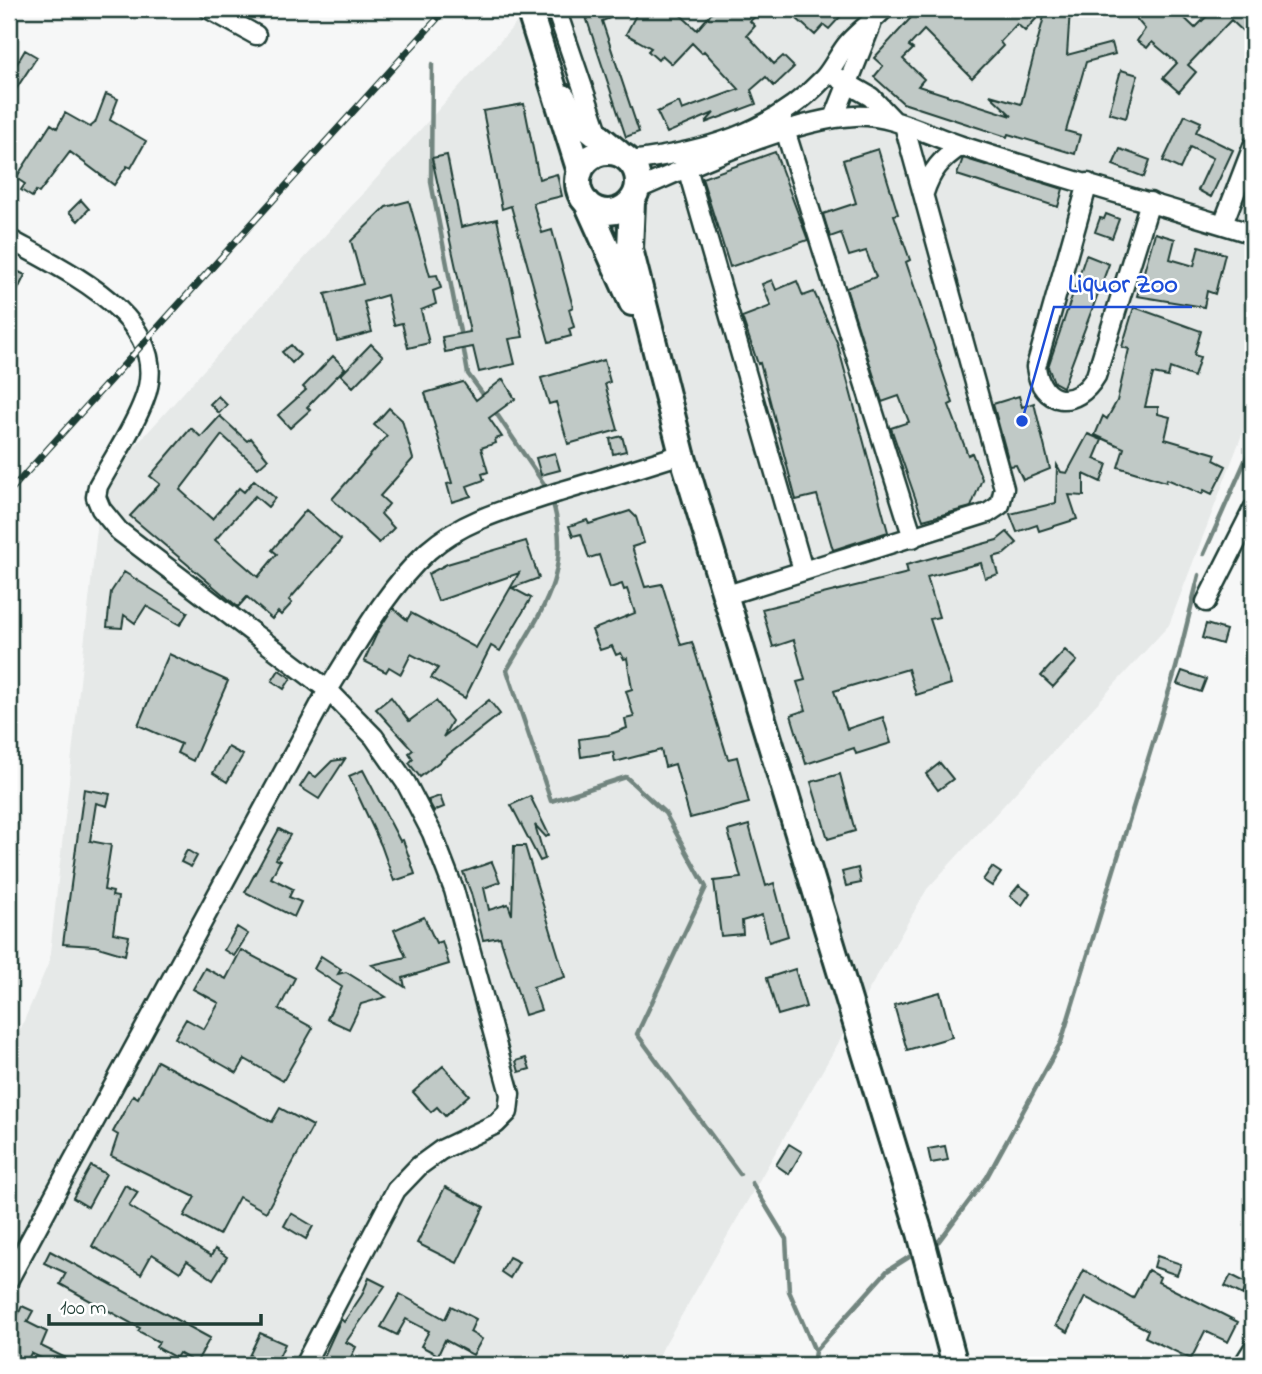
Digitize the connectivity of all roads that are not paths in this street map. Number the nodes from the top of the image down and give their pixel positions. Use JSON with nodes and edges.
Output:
{"nodes":[{"id":1,"x":209,"y":9,"type":"edge"},
{"id":2,"x":529,"y":9,"type":"edge"},
{"id":3,"x":556,"y":9,"type":"edge"},
{"id":4,"x":878,"y":15,"type":"edge"},
{"id":5,"x":256,"y":35,"type":"dead end"},
{"id":6,"x":858,"y":57,"type":"junction"},
{"id":7,"x":547,"y":66,"type":"junction"},
{"id":8,"x":824,"y":77,"type":"junction"},
{"id":9,"x":849,"y":82,"type":"junction"},
{"id":10,"x":864,"y":92,"type":"junction"},
{"id":11,"x":780,"y":114,"type":"junction"},
{"id":12,"x":834,"y":118,"type":"junction"},
{"id":13,"x":899,"y":123,"type":"junction"},
{"id":14,"x":787,"y":132,"type":"junction"},
{"id":15,"x":961,"y":146,"type":"junction"},
{"id":16,"x":1253,"y":146,"type":"edge"},
{"id":17,"x":616,"y":151,"type":"junction"},
{"id":18,"x":685,"y":161,"type":"junction"},
{"id":19,"x":580,"y":172,"type":"junction"},
{"id":20,"x":1088,"y":183,"type":"junction"},
{"id":21,"x":924,"y":193,"type":"junction"},
{"id":22,"x":635,"y":195,"type":"junction"},
{"id":23,"x":1150,"y":202,"type":"junction"},
{"id":24,"x":587,"y":203,"type":"junction"},
{"id":25,"x":1223,"y":224,"type":"junction"},
{"id":26,"x":1253,"y":234,"type":"edge"},
{"id":27,"x":9,"y":239,"type":"edge"},
{"id":28,"x":654,"y":352,"type":"junction"},
{"id":29,"x":682,"y":454,"type":"junction"},
{"id":30,"x":1253,"y":509,"type":"edge"},
{"id":31,"x":913,"y":538,"type":"junction"},
{"id":32,"x":803,"y":570,"type":"junction"},
{"id":33,"x":727,"y":595,"type":"junction"},
{"id":34,"x":1206,"y":602,"type":"dead end"},
{"id":35,"x":328,"y":690,"type":"junction"},
{"id":36,"x":9,"y":1279,"type":"edge"},
{"id":37,"x":1253,"y":1349,"type":"edge"},
{"id":38,"x":304,"y":1365,"type":"edge"},
{"id":39,"x":955,"y":1365,"type":"edge"},
{"id":40,"x":1243,"y":1365,"type":"edge"}],
"edges":[{"from":1,"to":5,"type":"street"},
{"from":2,"to":7,"type":"highway"},
{"from":3,"to":17,"type":"street"},
{"from":4,"to":6,"type":"street"},
{"from":4,"to":8,"type":"street"},
{"from":6,"to":9,"type":"street"},
{"from":6,"to":10,"type":"street"},
{"from":7,"to":17,"type":"highway"},
{"from":7,"to":19,"type":"highway"},
{"from":8,"to":9,"type":"street"},
{"from":8,"to":11,"type":"street"},
{"from":9,"to":10,"type":"street"},
{"from":9,"to":12,"type":"street"},
{"from":10,"to":13,"type":"street"},
{"from":11,"to":14,"type":"street"},
{"from":11,"to":18,"type":"street"},
{"from":12,"to":13,"type":"street"},
{"from":12,"to":14,"type":"street"},
{"from":13,"to":15,"type":"street"},
{"from":13,"to":21,"type":"street"},
{"from":14,"to":18,"type":"street"},
{"from":14,"to":31,"type":"street"},
{"from":15,"to":20,"type":"street"},
{"from":15,"to":21,"type":"street"},
{"from":16,"to":25,"type":"street"},
{"from":17,"to":18,"type":"street"},
{"from":17,"to":19,"type":"highway"},
{"from":17,"to":22,"type":"highway"},
{"from":18,"to":22,"type":"street"},
{"from":18,"to":32,"type":"street"},
{"from":19,"to":24,"type":"highway"},
{"from":20,"to":23,"type":"street"},
{"from":20,"to":23,"type":"street"},
{"from":21,"to":31,"type":"street"},
{"from":22,"to":24,"type":"highway"},
{"from":22,"to":28,"type":"highway"},
{"from":23,"to":25,"type":"street"},
{"from":24,"to":28,"type":"highway"},
{"from":25,"to":26,"type":"street"},
{"from":27,"to":35,"type":"street"},
{"from":28,"to":29,"type":"highway"},
{"from":29,"to":33,"type":"highway"},
{"from":29,"to":35,"type":"street"},
{"from":30,"to":34,"type":"street"},
{"from":31,"to":32,"type":"street"},
{"from":32,"to":33,"type":"street"},
{"from":33,"to":39,"type":"highway"},
{"from":35,"to":36,"type":"street"},
{"from":35,"to":38,"type":"street"},
{"from":37,"to":40,"type":"street"}]}
